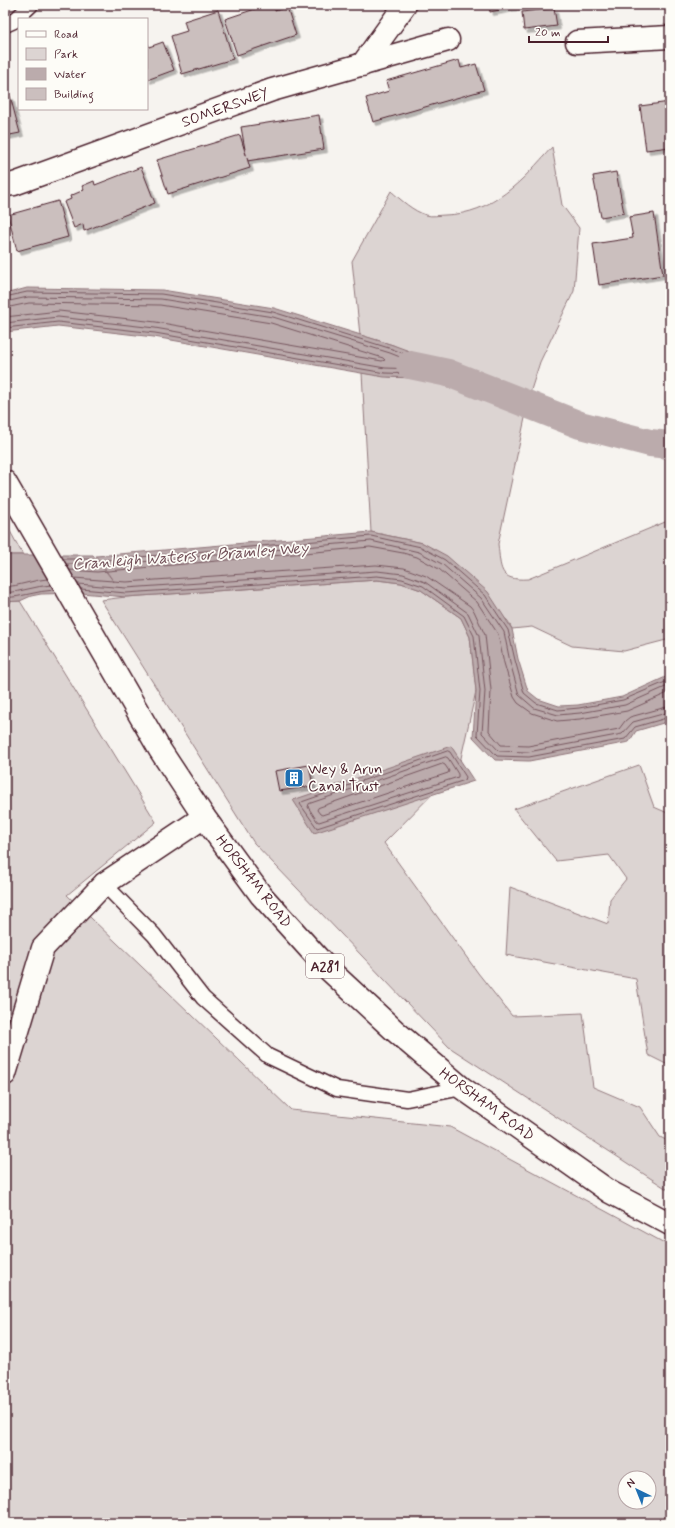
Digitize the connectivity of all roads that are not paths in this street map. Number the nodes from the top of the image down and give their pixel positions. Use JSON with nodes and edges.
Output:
{"nodes":[{"id":1,"x":31,"y":5,"type":"edge"},
{"id":2,"x":405,"y":5,"type":"edge"},
{"id":3,"x":5,"y":25,"type":"edge"},
{"id":4,"x":670,"y":37,"type":"edge"},
{"id":5,"x":448,"y":40,"type":"dead end"},
{"id":6,"x":577,"y":42,"type":"dead end"},
{"id":7,"x":362,"y":64,"type":"junction"},
{"id":8,"x":5,"y":185,"type":"edge"},
{"id":9,"x":5,"y":482,"type":"edge"},
{"id":10,"x":204,"y":816,"type":"junction"},
{"id":11,"x":104,"y":884,"type":"junction"},
{"id":12,"x":5,"y":1074,"type":"edge"},
{"id":13,"x":462,"y":1088,"type":"junction"},
{"id":14,"x":670,"y":1224,"type":"edge"}],
"edges":[{"from":1,"to":3,"type":"lane"},
{"from":2,"to":7,"type":"main road"},
{"from":4,"to":6,"type":"main road"},
{"from":5,"to":7,"type":"main road","name":"SOMERSWEY"},
{"from":7,"to":8,"type":"main road","name":"SOMERSWEY"},
{"from":9,"to":10,"type":"main road","name":"HORSHAM ROAD","number":"A281"},
{"from":10,"to":11,"type":"main road"},
{"from":10,"to":13,"type":"main road","name":"HORSHAM ROAD","number":"A281"},
{"from":11,"to":12,"type":"main road"},
{"from":11,"to":13,"type":"lane"},
{"from":13,"to":14,"type":"main road","name":"HORSHAM ROAD","number":"A281"}]}
